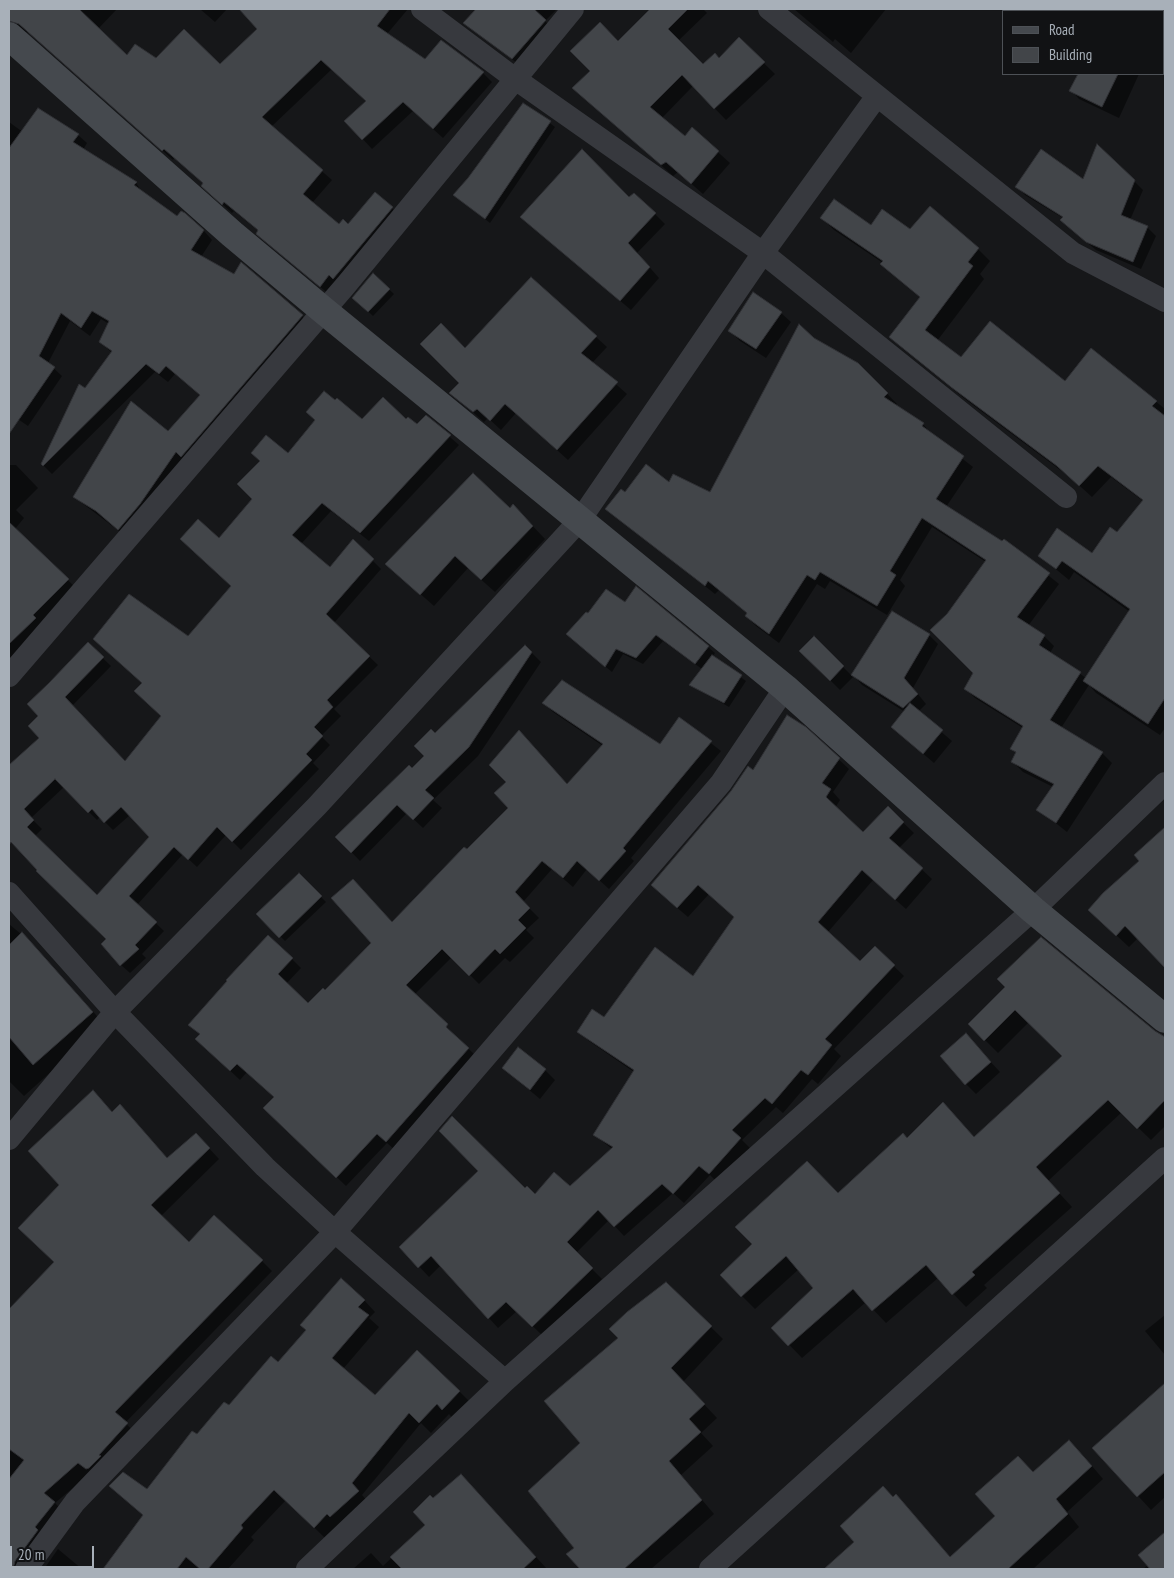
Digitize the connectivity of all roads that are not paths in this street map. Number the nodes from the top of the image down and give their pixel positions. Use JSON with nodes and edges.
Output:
{"nodes":[{"id":1,"x":422,"y":9,"type":"edge"},
{"id":2,"x":573,"y":9,"type":"edge"},
{"id":3,"x":769,"y":9,"type":"edge"},
{"id":4,"x":9,"y":36,"type":"edge"},
{"id":5,"x":514,"y":78,"type":"junction"},
{"id":6,"x":877,"y":96,"type":"junction"},
{"id":7,"x":763,"y":253,"type":"junction"},
{"id":8,"x":1165,"y":302,"type":"edge"},
{"id":9,"x":322,"y":310,"type":"junction"},
{"id":10,"x":1066,"y":497,"type":"dead end"},
{"id":11,"x":580,"y":520,"type":"junction"},
{"id":12,"x":9,"y":676,"type":"edge"},
{"id":13,"x":785,"y":688,"type":"junction"},
{"id":14,"x":1165,"y":783,"type":"edge"},
{"id":15,"x":9,"y":893,"type":"edge"},
{"id":16,"x":1033,"y":910,"type":"junction"},
{"id":17,"x":115,"y":1012,"type":"junction"},
{"id":18,"x":1165,"y":1019,"type":"edge"},
{"id":19,"x":9,"y":1138,"type":"edge"},
{"id":20,"x":1165,"y":1158,"type":"edge"},
{"id":21,"x":335,"y":1232,"type":"junction"},
{"id":22,"x":505,"y":1381,"type":"junction"},
{"id":23,"x":26,"y":1569,"type":"edge"},
{"id":24,"x":307,"y":1569,"type":"edge"},
{"id":25,"x":710,"y":1569,"type":"edge"}],
"edges":[{"from":1,"to":5,"type":"street"},
{"from":2,"to":5,"type":"street"},
{"from":3,"to":6,"type":"street"},
{"from":4,"to":9,"type":"street"},
{"from":5,"to":7,"type":"street"},
{"from":5,"to":9,"type":"street"},
{"from":6,"to":7,"type":"street"},
{"from":6,"to":8,"type":"street"},
{"from":7,"to":10,"type":"street"},
{"from":7,"to":11,"type":"street"},
{"from":9,"to":11,"type":"street"},
{"from":9,"to":12,"type":"street"},
{"from":11,"to":13,"type":"street"},
{"from":11,"to":17,"type":"street"},
{"from":13,"to":16,"type":"street"},
{"from":13,"to":21,"type":"street"},
{"from":14,"to":16,"type":"street"},
{"from":15,"to":17,"type":"street"},
{"from":16,"to":18,"type":"street"},
{"from":16,"to":22,"type":"street"},
{"from":17,"to":19,"type":"street"},
{"from":17,"to":21,"type":"street"},
{"from":20,"to":25,"type":"street"},
{"from":21,"to":22,"type":"street"},
{"from":21,"to":23,"type":"street"},
{"from":22,"to":24,"type":"street"}]}
